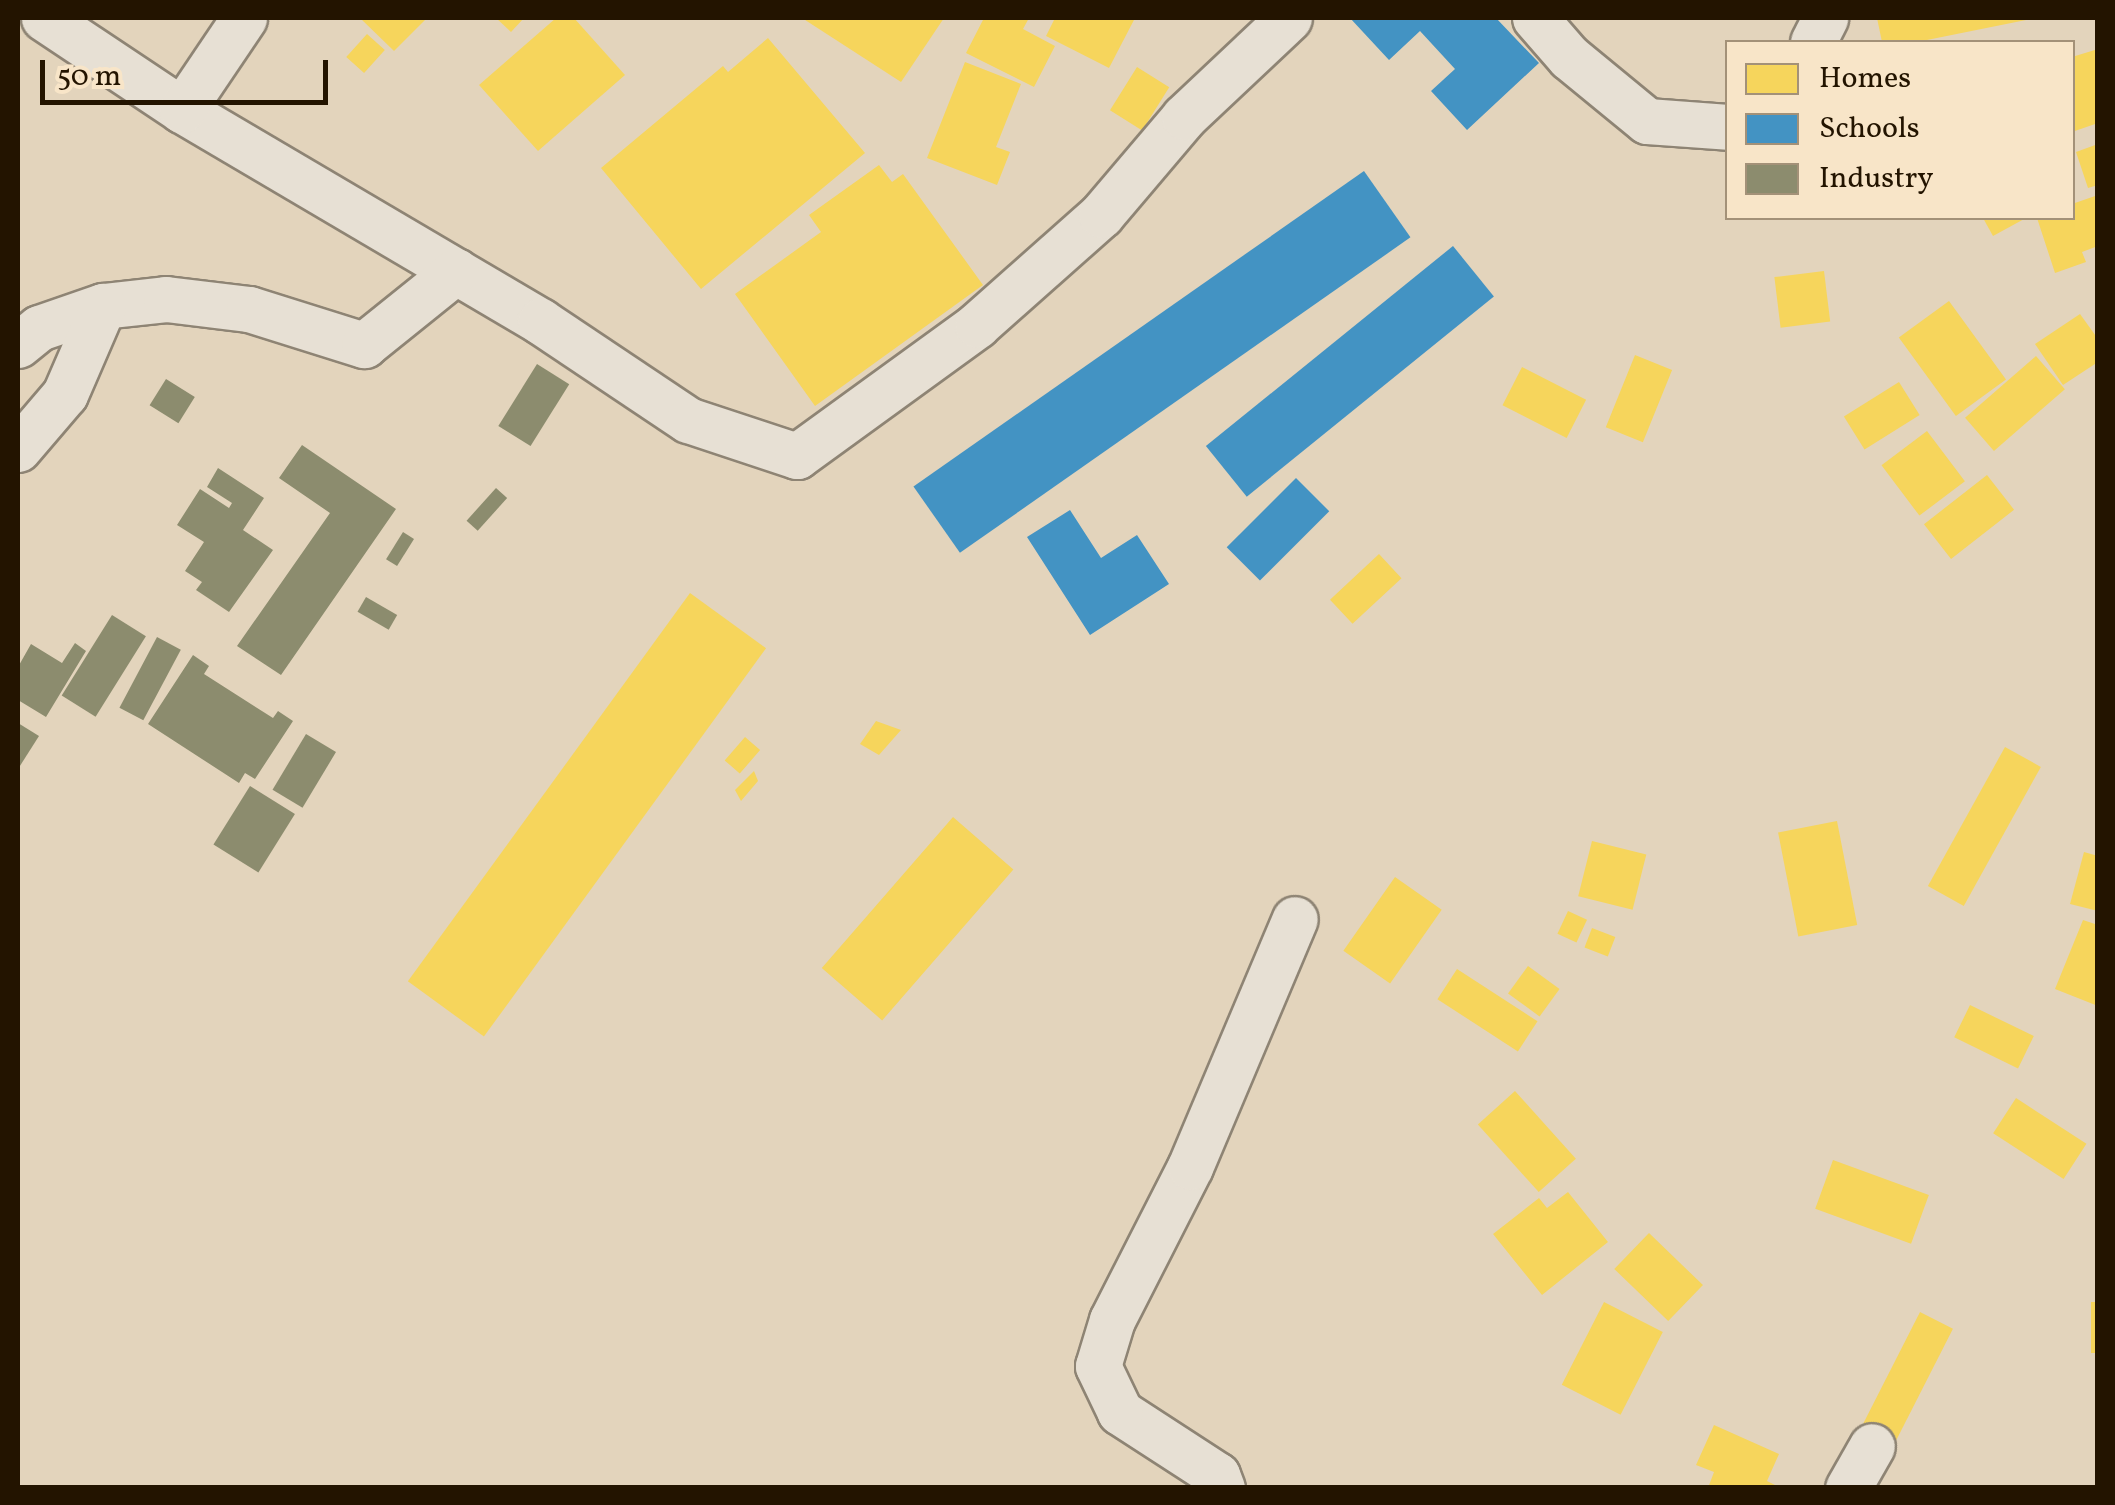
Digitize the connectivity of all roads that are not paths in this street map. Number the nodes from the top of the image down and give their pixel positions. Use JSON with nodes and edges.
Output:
{"nodes":[{"id":1,"x":44,"y":18,"type":"edge"},
{"id":2,"x":244,"y":18,"type":"edge"},
{"id":3,"x":1289,"y":18,"type":"edge"},
{"id":4,"x":1535,"y":18,"type":"edge"},
{"id":5,"x":1825,"y":18,"type":"edge"},
{"id":6,"x":1813,"y":40,"type":"edge"},
{"id":7,"x":182,"y":110,"type":"junction"},
{"id":8,"x":1725,"y":127,"type":"edge"},
{"id":9,"x":456,"y":271,"type":"junction"},
{"id":10,"x":103,"y":306,"type":"junction"},
{"id":11,"x":18,"y":345,"type":"edge"},
{"id":12,"x":18,"y":449,"type":"edge"},
{"id":13,"x":1296,"y":919,"type":"dead end"},
{"id":14,"x":1872,"y":1446,"type":"dead end"},
{"id":15,"x":1222,"y":1488,"type":"edge"},
{"id":16,"x":1848,"y":1488,"type":"edge"}],
"edges":[{"from":1,"to":7,"type":"street"},
{"from":2,"to":7,"type":"street"},
{"from":3,"to":9,"type":"street"},
{"from":4,"to":8,"type":"street"},
{"from":5,"to":6,"type":"street"},
{"from":7,"to":9,"type":"street"},
{"from":9,"to":10,"type":"street"},
{"from":10,"to":11,"type":"street"},
{"from":10,"to":12,"type":"street"},
{"from":13,"to":15,"type":"street"},
{"from":14,"to":16,"type":"street"}]}
